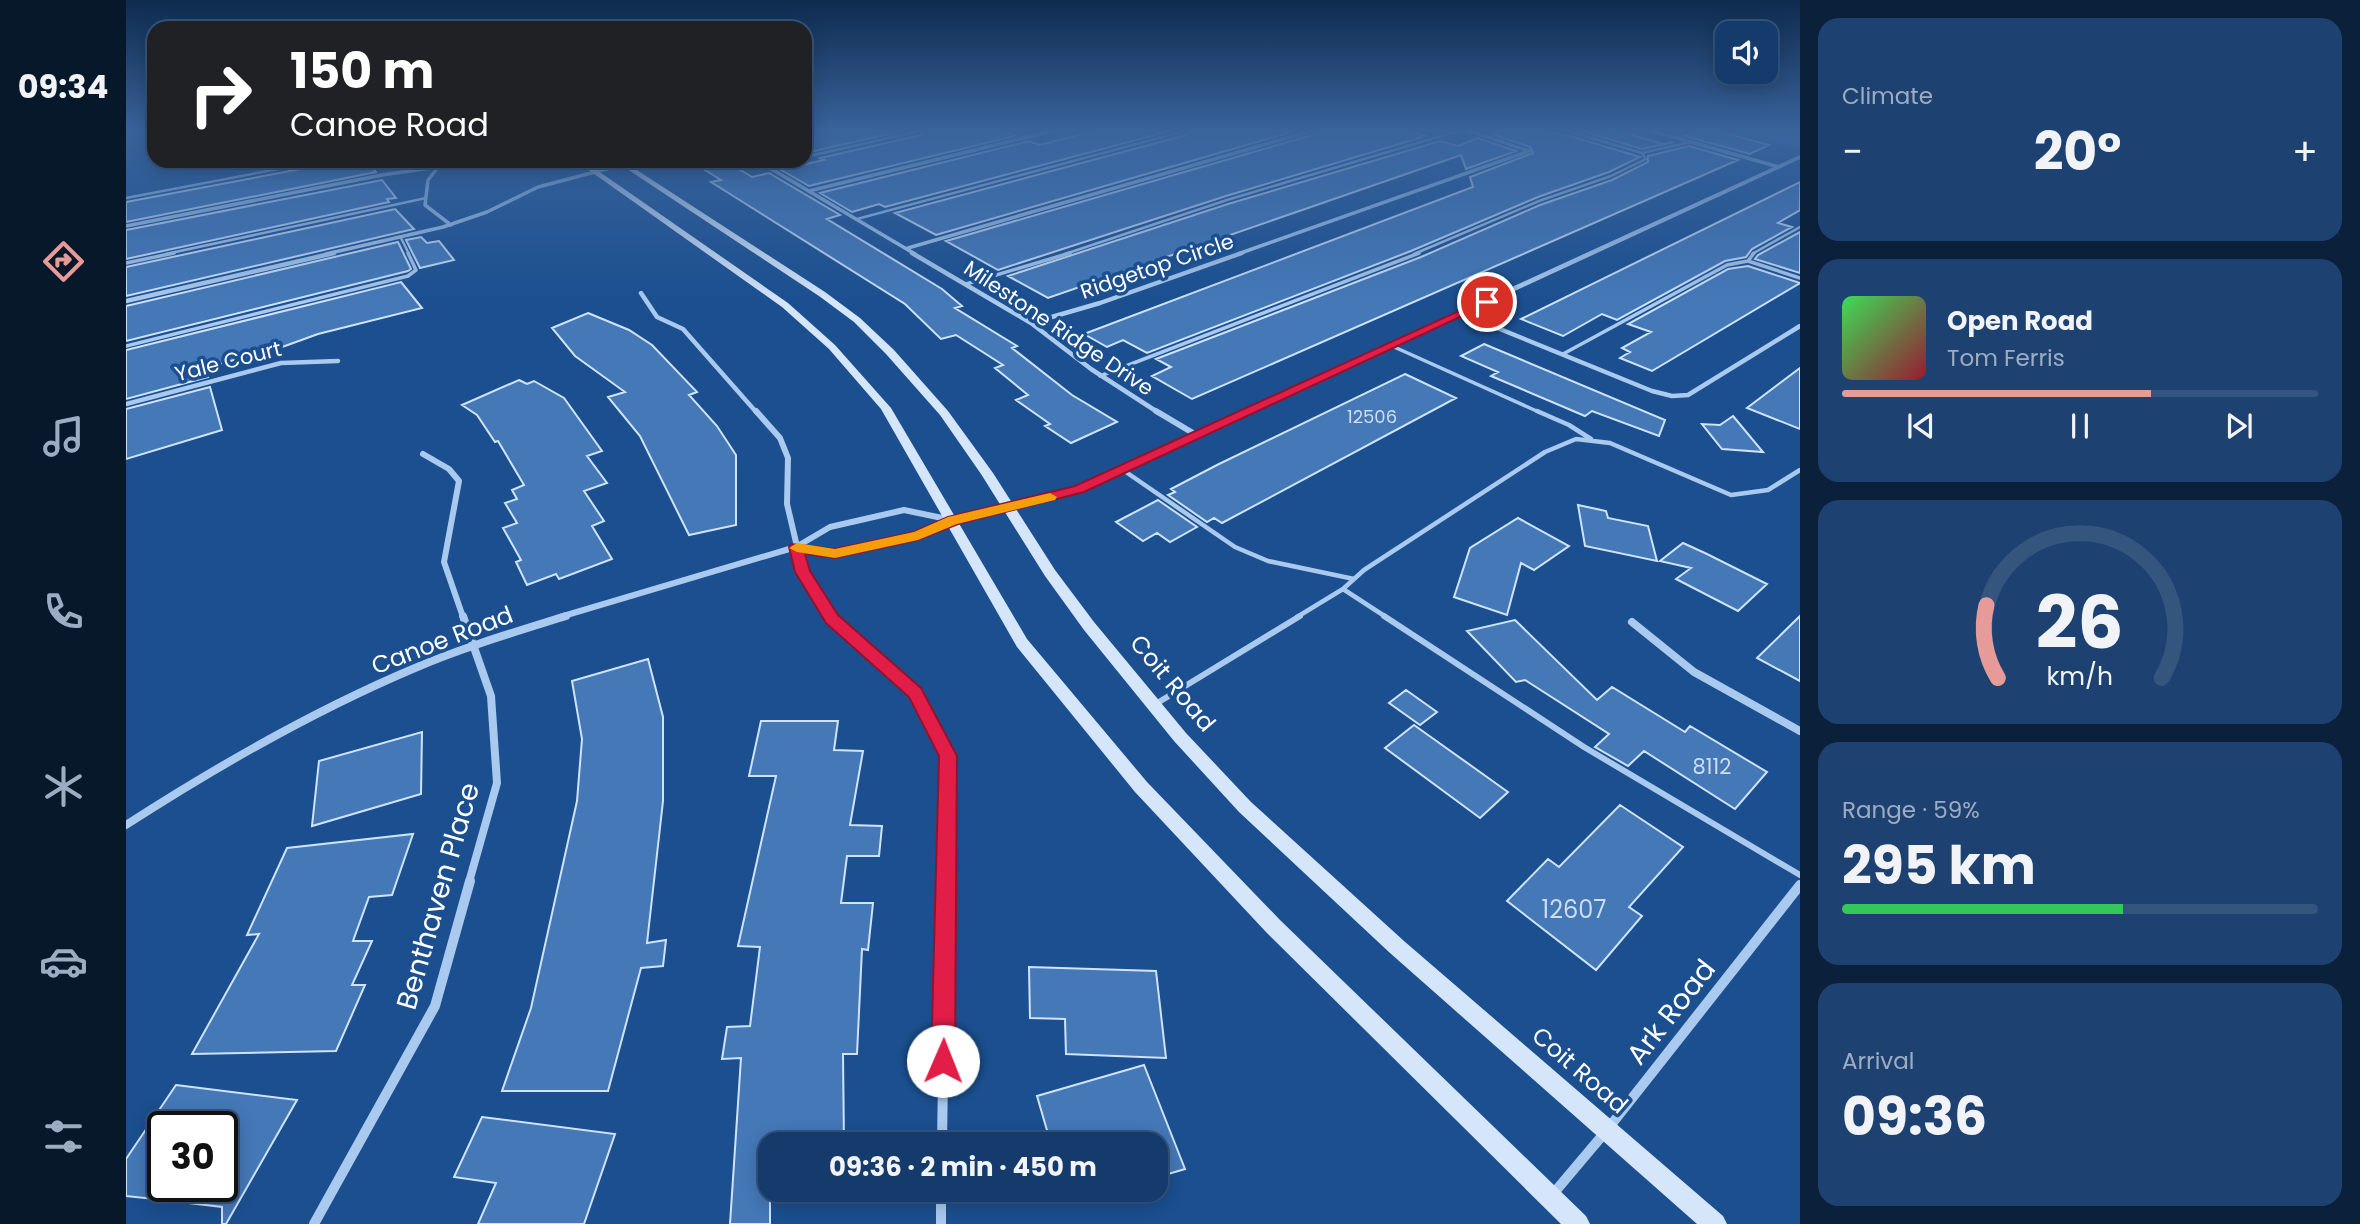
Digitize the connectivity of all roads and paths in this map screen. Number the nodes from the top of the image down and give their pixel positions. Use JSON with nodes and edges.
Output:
{"nodes":[{"id":1,"x":178,"y":188,"type":"edge"},
{"id":2,"x":316,"y":188,"type":"edge"},
{"id":3,"x":427,"y":188,"type":"edge"},
{"id":4,"x":541,"y":188,"type":"edge"},
{"id":5,"x":619,"y":188,"type":"edge"},
{"id":6,"x":660,"y":188,"type":"edge"},
{"id":7,"x":804,"y":188,"type":"edge"},
{"id":8,"x":821,"y":188,"type":"edge"},
{"id":9,"x":972,"y":188,"type":"edge"},
{"id":10,"x":1114,"y":188,"type":"edge"},
{"id":11,"x":1267,"y":188,"type":"edge"},
{"id":12,"x":1424,"y":188,"type":"edge"},
{"id":13,"x":1576,"y":188,"type":"edge"},
{"id":14,"x":1734,"y":188,"type":"edge"},
{"id":15,"x":809,"y":191,"type":"junction"},
{"id":16,"x":126,"y":198,"type":"edge"},
{"id":17,"x":426,"y":198,"type":"junction"},
{"id":18,"x":857,"y":219,"type":"junction"},
{"id":19,"x":451,"y":225,"type":"junction"},
{"id":20,"x":126,"y":226,"type":"edge"},
{"id":21,"x":1800,"y":227,"type":"edge"},
{"id":22,"x":401,"y":238,"type":"junction"},
{"id":23,"x":908,"y":248,"type":"junction"},
{"id":24,"x":1748,"y":261,"type":"junction"},
{"id":25,"x":126,"y":263,"type":"edge"},
{"id":26,"x":1800,"y":278,"type":"edge"},
{"id":27,"x":966,"y":284,"type":"junction"},
{"id":28,"x":641,"y":293,"type":"dead end"},
{"id":29,"x":126,"y":301,"type":"edge"},
{"id":30,"x":1463,"y":314,"type":"junction"},
{"id":31,"x":1031,"y":323,"type":"junction"},
{"id":32,"x":1800,"y":326,"type":"edge"},
{"id":33,"x":126,"y":346,"type":"edge"},
{"id":34,"x":1392,"y":346,"type":"junction"},
{"id":35,"x":1563,"y":355,"type":"junction"},
{"id":36,"x":338,"y":361,"type":"dead end"},
{"id":37,"x":1100,"y":376,"type":"junction"},
{"id":38,"x":126,"y":404,"type":"edge"},
{"id":39,"x":1198,"y":436,"type":"junction"},
{"id":40,"x":1591,"y":439,"type":"junction"},
{"id":41,"x":423,"y":454,"type":"dead end"},
{"id":42,"x":1123,"y":470,"type":"junction"},
{"id":43,"x":1800,"y":470,"type":"edge"},
{"id":44,"x":1009,"y":509,"type":"junction"},
{"id":45,"x":953,"y":520,"type":"junction"},
{"id":46,"x":796,"y":547,"type":"junction"},
{"id":47,"x":1354,"y":579,"type":"junction"},
{"id":48,"x":1343,"y":589,"type":"junction"},
{"id":49,"x":1632,"y":622,"type":"dead end"},
{"id":50,"x":472,"y":646,"type":"junction"},
{"id":51,"x":1154,"y":705,"type":"junction"},
{"id":52,"x":1800,"y":731,"type":"edge"},
{"id":53,"x":126,"y":825,"type":"edge"},
{"id":54,"x":1800,"y":875,"type":"edge"},
{"id":55,"x":1800,"y":885,"type":"edge"},
{"id":56,"x":1606,"y":1130,"type":"junction"},
{"id":57,"x":942,"y":1132,"type":"edge"},
{"id":58,"x":1550,"y":1197,"type":"junction"},
{"id":59,"x":941,"y":1202,"type":"edge"},
{"id":60,"x":314,"y":1224,"type":"edge"},
{"id":61,"x":941,"y":1224,"type":"edge"},
{"id":62,"x":1578,"y":1224,"type":"edge"},
{"id":63,"x":1715,"y":1224,"type":"edge"}],
"edges":[{"from":1,"to":16,"type":"lane"},
{"from":2,"to":20,"type":"street"},
{"from":3,"to":17,"type":"street"},
{"from":4,"to":19,"type":"street"},
{"from":5,"to":45,"type":"main road"},
{"from":6,"to":44,"type":"main road","name":"Coit Road"},
{"from":7,"to":15,"type":"street","name":"Milestone Ridge Drive"},
{"from":8,"to":15,"type":"street"},
{"from":9,"to":18,"type":"lane"},
{"from":10,"to":23,"type":"street"},
{"from":11,"to":27,"type":"lane"},
{"from":12,"to":31,"type":"street","name":"Ridgetop Circle"},
{"from":13,"to":37,"type":"lane"},
{"from":14,"to":30,"type":"street","name":"Canoe Road"},
{"from":15,"to":18,"type":"street","name":"Milestone Ridge Drive"},
{"from":17,"to":19,"type":"street"},
{"from":17,"to":25,"type":"lane"},
{"from":18,"to":23,"type":"street","name":"Milestone Ridge Drive"},
{"from":19,"to":22,"type":"street"},
{"from":21,"to":24,"type":"lane"},
{"from":22,"to":29,"type":"street"},
{"from":22,"to":33,"type":"lane"},
{"from":23,"to":27,"type":"street","name":"Milestone Ridge Drive"},
{"from":24,"to":26,"type":"lane"},
{"from":24,"to":35,"type":"lane"},
{"from":27,"to":31,"type":"street","name":"Milestone Ridge Drive"},
{"from":28,"to":46,"type":"street"},
{"from":30,"to":34,"type":"street","name":"Canoe Road"},
{"from":30,"to":35,"type":"street"},
{"from":31,"to":37,"type":"street","name":"Milestone Ridge Drive"},
{"from":32,"to":35,"type":"street"},
{"from":34,"to":39,"type":"street","name":"Canoe Road"},
{"from":34,"to":40,"type":"lane"},
{"from":36,"to":38,"type":"street","name":"Yale Court"},
{"from":37,"to":39,"type":"street","name":"Milestone Ridge Drive"},
{"from":39,"to":42,"type":"street","name":"Canoe Road"},
{"from":40,"to":43,"type":"lane"},
{"from":40,"to":47,"type":"lane"},
{"from":41,"to":50,"type":"street","name":"Benthaven Place"},
{"from":42,"to":44,"type":"street","name":"Canoe Road"},
{"from":42,"to":47,"type":"lane"},
{"from":44,"to":45,"type":"street","name":"Canoe Road"},
{"from":44,"to":51,"type":"main road","name":"Coit Road"},
{"from":45,"to":46,"type":"street","name":"Canoe Road"},
{"from":45,"to":46,"type":"street","name":"Canoe Road"},
{"from":45,"to":58,"type":"main road"},
{"from":46,"to":50,"type":"street","name":"Canoe Road"},
{"from":46,"to":57,"type":"street"},
{"from":47,"to":48,"type":"lane"},
{"from":48,"to":51,"type":"lane"},
{"from":48,"to":54,"type":"lane"},
{"from":49,"to":52,"type":"street"},
{"from":50,"to":53,"type":"street","name":"Canoe Road"},
{"from":50,"to":60,"type":"street","name":"Benthaven Place"},
{"from":51,"to":56,"type":"main road","name":"Coit Road"},
{"from":55,"to":56,"type":"street","name":"Ark Road"},
{"from":56,"to":58,"type":"street","name":"Ark Road"},
{"from":56,"to":63,"type":"main road","name":"Coit Road"},
{"from":58,"to":62,"type":"main road"},
{"from":59,"to":61,"type":"street"}]}
